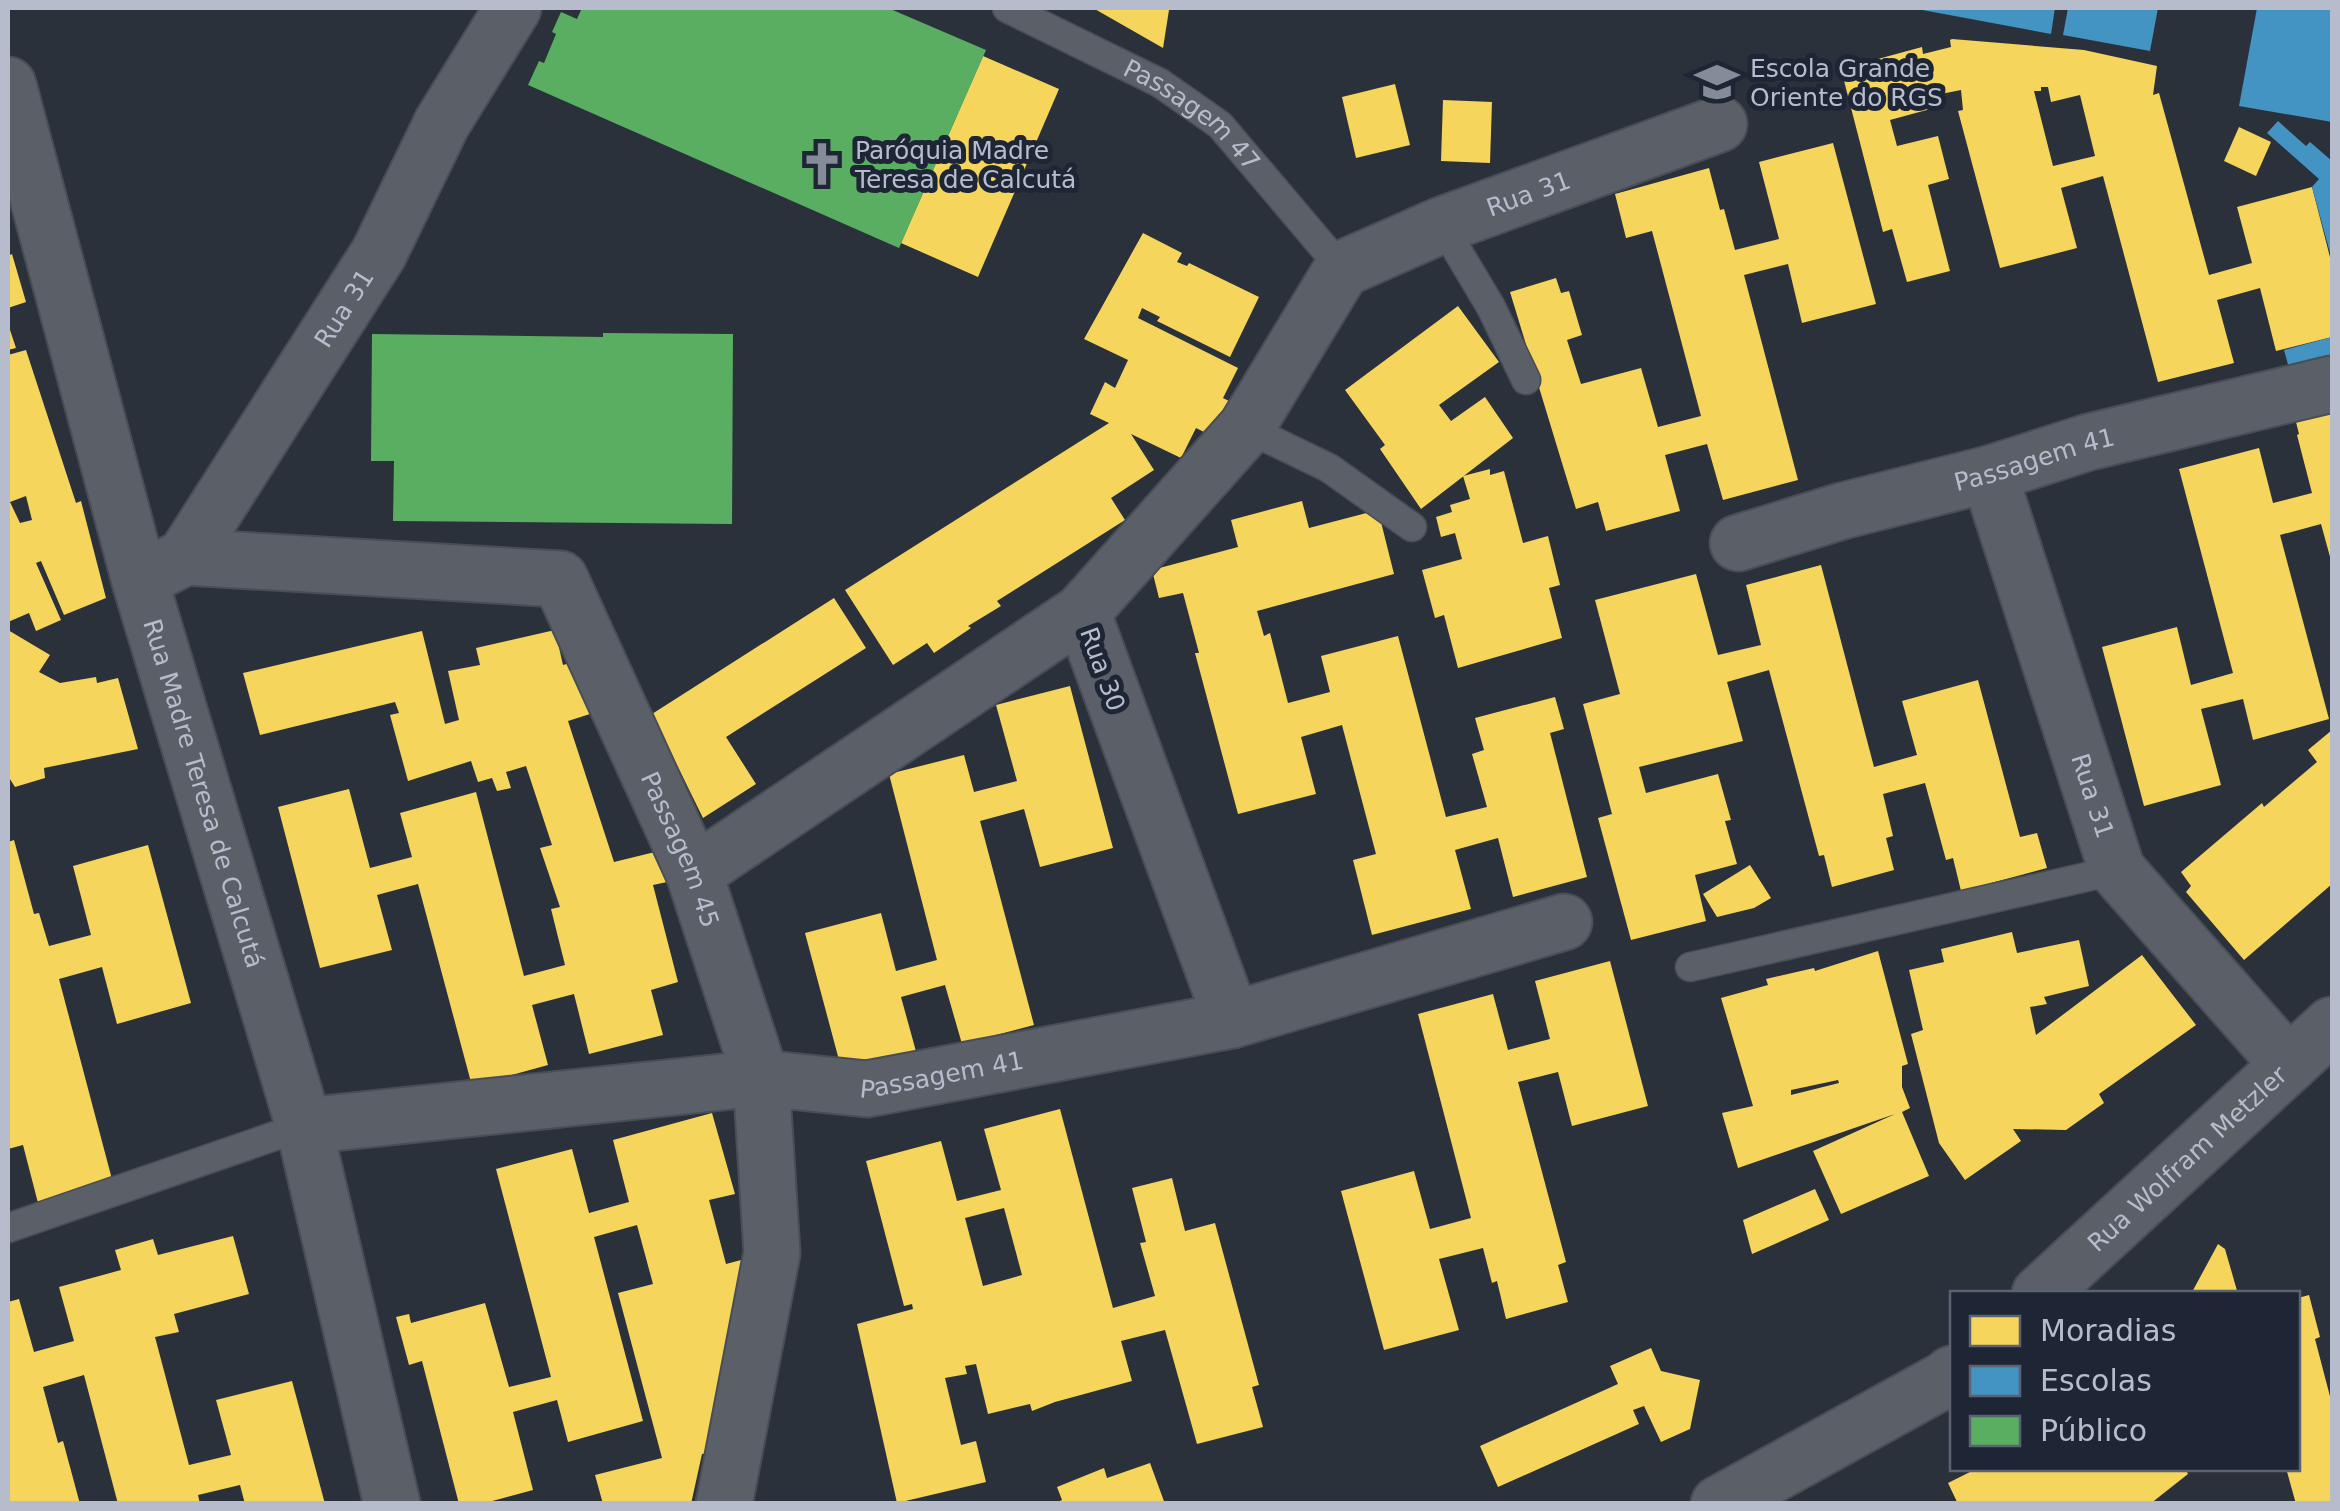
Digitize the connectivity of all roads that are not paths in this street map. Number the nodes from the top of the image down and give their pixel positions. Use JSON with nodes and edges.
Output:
{"nodes":[{"id":1,"x":512,"y":8,"type":"edge"},
{"id":2,"x":1006,"y":8,"type":"edge"},
{"id":3,"x":8,"y":85,"type":"edge"},
{"id":4,"x":1719,"y":124,"type":"dead end"},
{"id":5,"x":1442,"y":224,"type":"junction"},
{"id":6,"x":1342,"y":269,"type":"junction"},
{"id":7,"x":1526,"y":380,"type":"dead end"},
{"id":8,"x":2332,"y":384,"type":"edge"},
{"id":9,"x":1246,"y":428,"type":"junction"},
{"id":10,"x":1988,"y":474,"type":"junction"},
{"id":11,"x":1412,"y":526,"type":"dead end"},
{"id":12,"x":1738,"y":543,"type":"dead end"},
{"id":13,"x":163,"y":569,"type":"junction"},
{"id":14,"x":1082,"y":612,"type":"junction"},
{"id":15,"x":2117,"y":870,"type":"junction"},
{"id":16,"x":694,"y":873,"type":"junction"},
{"id":17,"x":1564,"y":922,"type":"dead end"},
{"id":18,"x":1690,"y":967,"type":"dead end"},
{"id":19,"x":1232,"y":1020,"type":"junction"},
{"id":20,"x":2332,"y":1025,"type":"edge"},
{"id":21,"x":2289,"y":1065,"type":"junction"},
{"id":22,"x":761,"y":1078,"type":"junction"},
{"id":23,"x":304,"y":1126,"type":"junction"},
{"id":24,"x":8,"y":1228,"type":"edge"},
{"id":25,"x":2043,"y":1291,"type":"edge"},
{"id":26,"x":1950,"y":1376,"type":"edge"},
{"id":27,"x":392,"y":1504,"type":"edge"},
{"id":28,"x":724,"y":1504,"type":"edge"},
{"id":29,"x":1719,"y":1504,"type":"edge"}],
"edges":[{"from":1,"to":13,"type":"street","name":"Rua 31"},
{"from":2,"to":6,"type":"lane","name":"Passagem 47"},
{"from":3,"to":13,"type":"street","name":"Rua Madre Teresa de Calcutá"},
{"from":4,"to":5,"type":"street","name":"Rua 31"},
{"from":5,"to":6,"type":"street","name":"Rua 31"},
{"from":5,"to":7,"type":"lane"},
{"from":6,"to":9,"type":"street","name":"Rua 30"},
{"from":8,"to":10,"type":"street","name":"Passagem 41"},
{"from":9,"to":11,"type":"lane"},
{"from":9,"to":14,"type":"street","name":"Rua 30"},
{"from":10,"to":12,"type":"street","name":"Passagem 41"},
{"from":10,"to":15,"type":"street","name":"Rua 31"},
{"from":13,"to":16,"type":"street","name":"Passagem 45"},
{"from":13,"to":23,"type":"street","name":"Rua Madre Teresa de Calcutá"},
{"from":14,"to":16,"type":"street"},
{"from":14,"to":19,"type":"street","name":"Rua 30"},
{"from":15,"to":18,"type":"lane"},
{"from":15,"to":21,"type":"street","name":"Rua 31"},
{"from":16,"to":22,"type":"street","name":"Passagem 45"},
{"from":17,"to":19,"type":"street","name":"Passagem 41"},
{"from":19,"to":22,"type":"street","name":"Passagem 41"},
{"from":20,"to":21,"type":"street","name":"Rua Wolfram Metzler"},
{"from":21,"to":25,"type":"street","name":"Rua Wolfram Metzler"},
{"from":22,"to":23,"type":"street","name":"Passagem 41"},
{"from":22,"to":28,"type":"street","name":"Passagem 45"},
{"from":23,"to":24,"type":"lane"},
{"from":23,"to":27,"type":"street","name":"Rua Madre Teresa de Calcutá"},
{"from":26,"to":29,"type":"street"}]}
